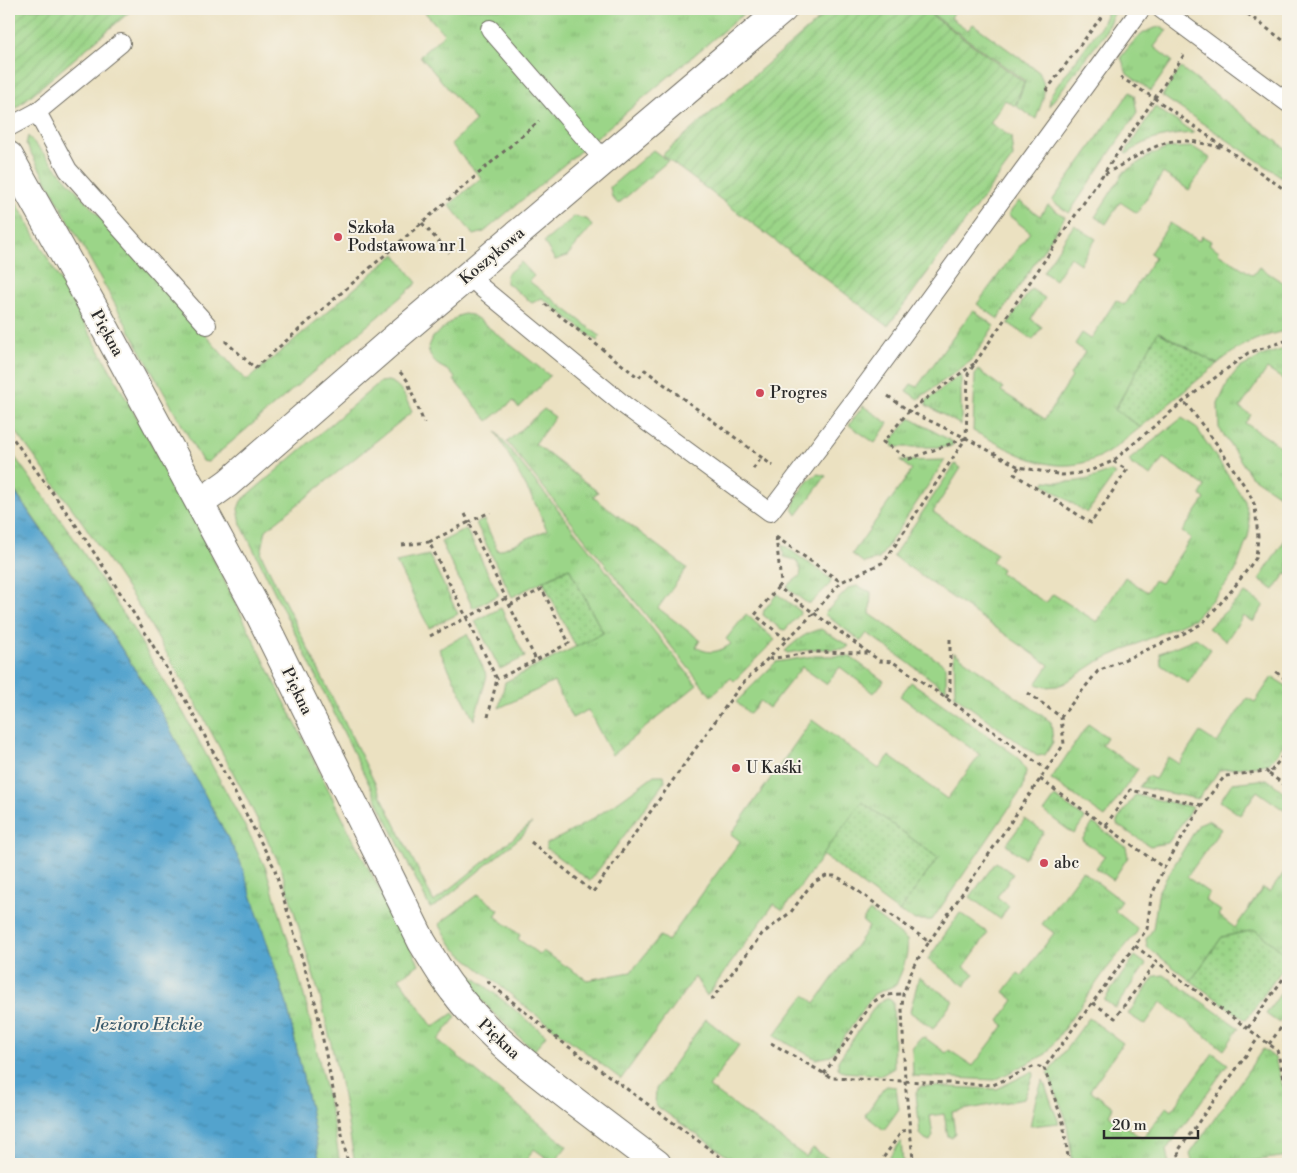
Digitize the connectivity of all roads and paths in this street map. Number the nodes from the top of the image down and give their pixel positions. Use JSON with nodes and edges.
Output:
{"nodes":[{"id":1,"x":782,"y":9,"type":"edge"},
{"id":2,"x":1102,"y":9,"type":"edge"},
{"id":3,"x":1141,"y":9,"type":"edge"},
{"id":4,"x":1161,"y":9,"type":"edge"},
{"id":5,"x":1241,"y":9,"type":"edge"},
{"id":6,"x":490,"y":29,"type":"dead end"},
{"id":7,"x":1198,"y":36,"type":"junction"},
{"id":8,"x":121,"y":43,"type":"dead end"},
{"id":9,"x":1288,"y":44,"type":"edge"},
{"id":10,"x":1100,"y":65,"type":"junction"},
{"id":11,"x":1046,"y":91,"type":"dead end"},
{"id":12,"x":1154,"y":98,"type":"junction"},
{"id":13,"x":1288,"y":103,"type":"edge"},
{"id":14,"x":556,"y":106,"type":"junction"},
{"id":15,"x":37,"y":112,"type":"junction"},
{"id":16,"x":9,"y":127,"type":"edge"},
{"id":17,"x":1225,"y":149,"type":"junction"},
{"id":18,"x":9,"y":156,"type":"edge"},
{"id":19,"x":604,"y":160,"type":"junction"},
{"id":20,"x":1104,"y":175,"type":"junction"},
{"id":21,"x":1288,"y":192,"type":"edge"},
{"id":22,"x":422,"y":223,"type":"junction"},
{"id":23,"x":450,"y":254,"type":"dead end"},
{"id":24,"x":469,"y":276,"type":"junction"},
{"id":25,"x":542,"y":302,"type":"dead end"},
{"id":26,"x":207,"y":325,"type":"joint"},
{"id":27,"x":1288,"y":340,"type":"edge"},
{"id":28,"x":975,"y":363,"type":"junction"},
{"id":29,"x":398,"y":370,"type":"dead end"},
{"id":30,"x":868,"y":381,"type":"junction"},
{"id":31,"x":1184,"y":401,"type":"junction"},
{"id":32,"x":908,"y":410,"type":"junction"},
{"id":33,"x":424,"y":423,"type":"dead end"},
{"id":34,"x":9,"y":433,"type":"edge"},
{"id":35,"x":966,"y":438,"type":"junction"},
{"id":36,"x":1113,"y":460,"type":"junction"},
{"id":37,"x":1019,"y":467,"type":"junction"},
{"id":38,"x":793,"y":481,"type":"junction"},
{"id":39,"x":200,"y":503,"type":"junction"},
{"id":40,"x":490,"y":512,"type":"dead end"},
{"id":41,"x":465,"y":514,"type":"dead end"},
{"id":42,"x":469,"y":522,"type":"junction"},
{"id":43,"x":776,"y":536,"type":"dead end"},
{"id":44,"x":429,"y":542,"type":"junction"},
{"id":45,"x":402,"y":545,"type":"dead end"},
{"id":46,"x":778,"y":587,"type":"junction"},
{"id":47,"x":506,"y":598,"type":"junction"},
{"id":48,"x":510,"y":605,"type":"junction"},
{"id":49,"x":813,"y":614,"type":"junction"},
{"id":50,"x":467,"y":617,"type":"junction"},
{"id":51,"x":430,"y":636,"type":"dead end"},
{"id":52,"x":950,"y":638,"type":"dead end"},
{"id":53,"x":787,"y":640,"type":"junction"},
{"id":54,"x":868,"y":653,"type":"junction"},
{"id":55,"x":768,"y":659,"type":"junction"},
{"id":56,"x":536,"y":660,"type":"junction"},
{"id":57,"x":1276,"y":672,"type":"dead end"},
{"id":58,"x":497,"y":679,"type":"junction"},
{"id":59,"x":1288,"y":681,"type":"edge"},
{"id":60,"x":1028,"y":693,"type":"dead end"},
{"id":61,"x":946,"y":698,"type":"junction"},
{"id":62,"x":488,"y":717,"type":"dead end"},
{"id":63,"x":1061,"y":717,"type":"junction"},
{"id":64,"x":1288,"y":749,"type":"edge"},
{"id":65,"x":1046,"y":770,"type":"junction"},
{"id":66,"x":1269,"y":774,"type":"junction"},
{"id":67,"x":1040,"y":779,"type":"junction"},
{"id":68,"x":1288,"y":787,"type":"edge"},
{"id":69,"x":1202,"y":805,"type":"junction"},
{"id":70,"x":1106,"y":825,"type":"junction"},
{"id":71,"x":531,"y":842,"type":"dead end"},
{"id":72,"x":1164,"y":868,"type":"junction"},
{"id":73,"x":929,"y":942,"type":"junction"},
{"id":74,"x":1135,"y":946,"type":"junction"},
{"id":75,"x":1156,"y":961,"type":"junction"},
{"id":76,"x":1288,"y":972,"type":"edge"},
{"id":77,"x":481,"y":977,"type":"dead end"},
{"id":78,"x":903,"y":994,"type":"junction"},
{"id":79,"x":711,"y":1000,"type":"dead end"},
{"id":80,"x":1093,"y":1003,"type":"junction"},
{"id":81,"x":1288,"y":1018,"type":"edge"},
{"id":82,"x":1248,"y":1028,"type":"junction"},
{"id":83,"x":1259,"y":1037,"type":"junction"},
{"id":84,"x":771,"y":1043,"type":"dead end"},
{"id":85,"x":1270,"y":1044,"type":"junction"},
{"id":86,"x":1044,"y":1068,"type":"junction"},
{"id":87,"x":824,"y":1074,"type":"junction"},
{"id":88,"x":905,"y":1081,"type":"junction"},
{"id":89,"x":1288,"y":1085,"type":"edge"},
{"id":90,"x":910,"y":1130,"type":"junction"},
{"id":91,"x":913,"y":1159,"type":"dead end"},
{"id":92,"x":1288,"y":1162,"type":"edge"},
{"id":93,"x":348,"y":1164,"type":"edge"},
{"id":94,"x":658,"y":1164,"type":"edge"},
{"id":95,"x":730,"y":1164,"type":"edge"},
{"id":96,"x":879,"y":1164,"type":"edge"},
{"id":97,"x":1069,"y":1164,"type":"edge"},
{"id":98,"x":1181,"y":1164,"type":"edge"},
{"id":99,"x":1274,"y":1164,"type":"edge"}],
"edges":[{"from":1,"to":19,"type":"street","name":"Koszykowa"},
{"from":2,"to":11,"type":"path"},
{"from":3,"to":10,"type":"lane"},
{"from":4,"to":7,"type":"lane"},
{"from":5,"to":9,"type":"path"},
{"from":6,"to":14,"type":"lane"},
{"from":7,"to":12,"type":"path"},
{"from":7,"to":13,"type":"lane"},
{"from":8,"to":15,"type":"lane"},
{"from":10,"to":12,"type":"path"},
{"from":10,"to":30,"type":"lane"},
{"from":12,"to":17,"type":"path"},
{"from":12,"to":20,"type":"path"},
{"from":14,"to":19,"type":"lane"},
{"from":14,"to":22,"type":"path"},
{"from":15,"to":16,"type":"lane"},
{"from":15,"to":26,"type":"lane"},
{"from":17,"to":20,"type":"path"},
{"from":17,"to":21,"type":"path"},
{"from":18,"to":39,"type":"street","name":"Piękna"},
{"from":19,"to":24,"type":"street","name":"Koszykowa"},
{"from":20,"to":28,"type":"path"},
{"from":22,"to":23,"type":"path"},
{"from":22,"to":26,"type":"path"},
{"from":24,"to":38,"type":"lane"},
{"from":24,"to":39,"type":"street","name":"Koszykowa"},
{"from":25,"to":38,"type":"path"},
{"from":27,"to":31,"type":"path"},
{"from":28,"to":32,"type":"path"},
{"from":28,"to":35,"type":"path"},
{"from":29,"to":33,"type":"path"},
{"from":30,"to":32,"type":"path"},
{"from":30,"to":38,"type":"lane"},
{"from":31,"to":36,"type":"path"},
{"from":31,"to":63,"type":"path"},
{"from":32,"to":35,"type":"path"},
{"from":32,"to":35,"type":"path"},
{"from":34,"to":93,"type":"path"},
{"from":35,"to":37,"type":"path"},
{"from":35,"to":49,"type":"path"},
{"from":36,"to":37,"type":"path"},
{"from":36,"to":37,"type":"path"},
{"from":39,"to":94,"type":"street","name":"Piękna"},
{"from":40,"to":42,"type":"path"},
{"from":41,"to":42,"type":"path"},
{"from":42,"to":44,"type":"path"},
{"from":42,"to":47,"type":"path"},
{"from":43,"to":46,"type":"path"},
{"from":44,"to":45,"type":"path"},
{"from":44,"to":50,"type":"path"},
{"from":46,"to":49,"type":"path"},
{"from":46,"to":53,"type":"path"},
{"from":47,"to":48,"type":"path"},
{"from":47,"to":50,"type":"path"},
{"from":48,"to":56,"type":"path"},
{"from":48,"to":56,"type":"path"},
{"from":49,"to":53,"type":"path"},
{"from":49,"to":54,"type":"path"},
{"from":50,"to":51,"type":"path"},
{"from":50,"to":58,"type":"path"},
{"from":52,"to":61,"type":"path"},
{"from":53,"to":55,"type":"path"},
{"from":54,"to":55,"type":"path"},
{"from":54,"to":61,"type":"path"},
{"from":55,"to":71,"type":"path"},
{"from":56,"to":58,"type":"path"},
{"from":57,"to":59,"type":"path"},
{"from":58,"to":62,"type":"path"},
{"from":60,"to":63,"type":"path"},
{"from":61,"to":65,"type":"path"},
{"from":63,"to":65,"type":"path"},
{"from":64,"to":66,"type":"path"},
{"from":65,"to":67,"type":"path"},
{"from":66,"to":68,"type":"path"},
{"from":66,"to":69,"type":"path"},
{"from":67,"to":70,"type":"path"},
{"from":67,"to":73,"type":"path"},
{"from":69,"to":70,"type":"path"},
{"from":69,"to":72,"type":"path"},
{"from":70,"to":72,"type":"path"},
{"from":72,"to":74,"type":"path"},
{"from":73,"to":78,"type":"path"},
{"from":73,"to":79,"type":"path"},
{"from":74,"to":75,"type":"path"},
{"from":74,"to":80,"type":"path"},
{"from":75,"to":80,"type":"path"},
{"from":75,"to":82,"type":"path"},
{"from":76,"to":82,"type":"path"},
{"from":77,"to":95,"type":"path"},
{"from":78,"to":87,"type":"path"},
{"from":78,"to":88,"type":"path"},
{"from":80,"to":86,"type":"path"},
{"from":81,"to":85,"type":"path"},
{"from":82,"to":83,"type":"path"},
{"from":83,"to":85,"type":"path"},
{"from":83,"to":98,"type":"path"},
{"from":84,"to":87,"type":"path"},
{"from":85,"to":89,"type":"path"},
{"from":86,"to":88,"type":"path"},
{"from":86,"to":97,"type":"path"},
{"from":87,"to":88,"type":"path"},
{"from":88,"to":90,"type":"path"},
{"from":90,"to":91,"type":"path"},
{"from":90,"to":96,"type":"path"},
{"from":92,"to":99,"type":"path"}]}
